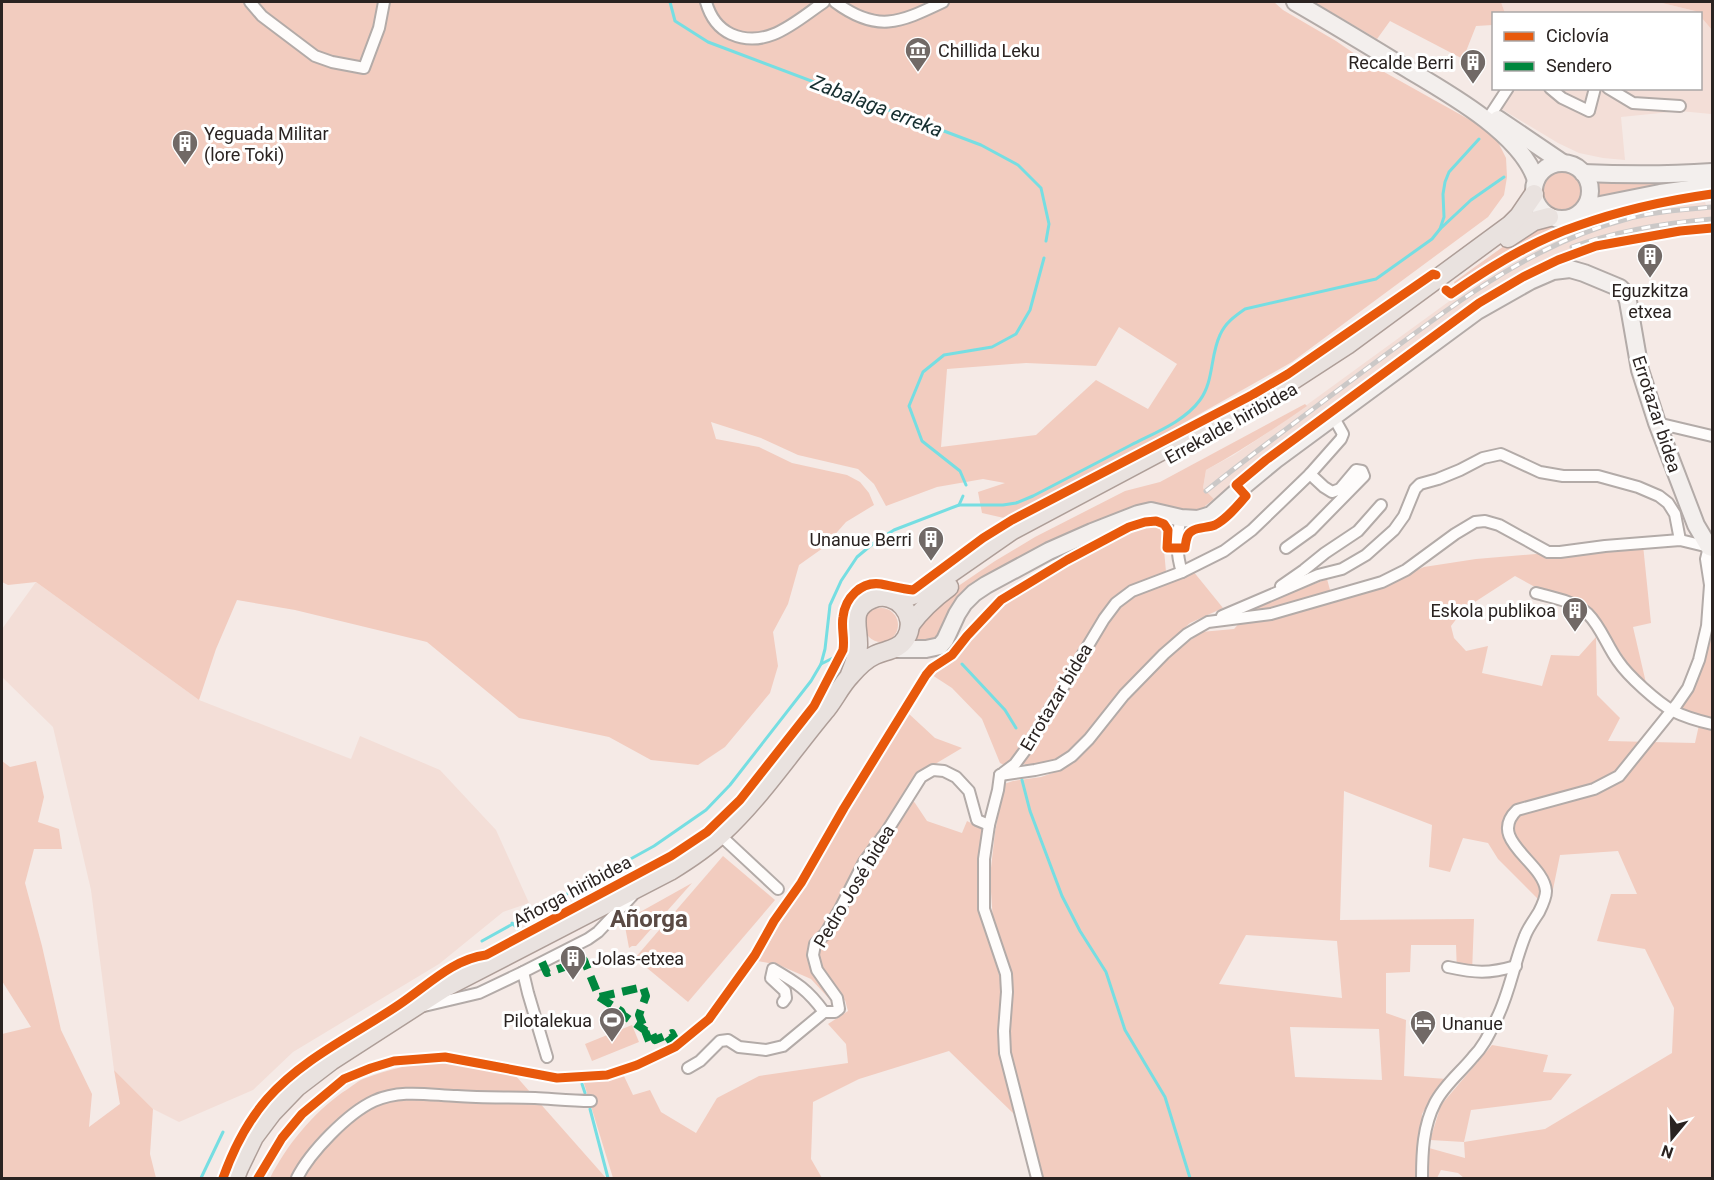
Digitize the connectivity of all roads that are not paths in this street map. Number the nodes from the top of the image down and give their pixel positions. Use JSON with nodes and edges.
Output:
{"nodes":[{"id":1,"x":250,"y":2,"type":"edge"},
{"id":2,"x":384,"y":2,"type":"edge"},
{"id":3,"x":706,"y":2,"type":"edge"},
{"id":4,"x":824,"y":2,"type":"edge"},
{"id":5,"x":835,"y":2,"type":"edge"},
{"id":6,"x":942,"y":2,"type":"edge"},
{"id":7,"x":1295,"y":2,"type":"edge"},
{"id":8,"x":1507,"y":90,"type":"edge"},
{"id":9,"x":1552,"y":90,"type":"edge"},
{"id":10,"x":1594,"y":90,"type":"edge"},
{"id":11,"x":1611,"y":90,"type":"edge"},
{"id":12,"x":1454,"y":97,"type":"junction"},
{"id":13,"x":1680,"y":106,"type":"dead end"},
{"id":14,"x":1491,"y":114,"type":"junction"},
{"id":15,"x":1563,"y":163,"type":"junction"},
{"id":16,"x":1713,"y":172,"type":"edge"},
{"id":17,"x":1583,"y":173,"type":"junction"},
{"id":18,"x":1535,"y":187,"type":"junction"},
{"id":19,"x":1713,"y":187,"type":"edge"},
{"id":20,"x":1585,"y":208,"type":"junction"},
{"id":21,"x":1550,"y":217,"type":"junction"},
{"id":22,"x":1335,"y":417,"type":"junction"},
{"id":23,"x":1657,"y":423,"type":"junction"},
{"id":24,"x":1713,"y":436,"type":"edge"},
{"id":25,"x":1310,"y":474,"type":"junction"},
{"id":26,"x":1381,"y":505,"type":"dead end"},
{"id":27,"x":1181,"y":518,"type":"junction"},
{"id":28,"x":1680,"y":540,"type":"junction"},
{"id":29,"x":1711,"y":547,"type":"edge"},
{"id":30,"x":1286,"y":548,"type":"dead end"},
{"id":31,"x":1182,"y":572,"type":"junction"},
{"id":32,"x":1536,"y":593,"type":"dead end"},
{"id":33,"x":888,"y":597,"type":"junction"},
{"id":34,"x":1261,"y":600,"type":"junction"},
{"id":35,"x":1208,"y":622,"type":"junction"},
{"id":36,"x":909,"y":629,"type":"junction"},
{"id":37,"x":857,"y":634,"type":"junction"},
{"id":38,"x":921,"y":648,"type":"junction"},
{"id":39,"x":889,"y":650,"type":"junction"},
{"id":40,"x":849,"y":677,"type":"junction"},
{"id":41,"x":1672,"y":710,"type":"junction"},
{"id":42,"x":1713,"y":724,"type":"edge"},
{"id":43,"x":1000,"y":775,"type":"junction"},
{"id":44,"x":989,"y":825,"type":"junction"},
{"id":45,"x":720,"y":835,"type":"junction"},
{"id":46,"x":642,"y":886,"type":"junction"},
{"id":47,"x":778,"y":889,"type":"dead end"},
{"id":48,"x":1516,"y":966,"type":"junction"},
{"id":49,"x":1448,"y":967,"type":"dead end"},
{"id":50,"x":524,"y":972,"type":"junction"},
{"id":51,"x":783,"y":1002,"type":"dead end"},
{"id":52,"x":409,"y":1010,"type":"junction"},
{"id":53,"x":824,"y":1012,"type":"junction"},
{"id":54,"x":548,"y":1057,"type":"dead end"},
{"id":55,"x":688,"y":1068,"type":"dead end"},
{"id":56,"x":591,"y":1101,"type":"dead end"},
{"id":57,"x":235,"y":1179,"type":"edge"},
{"id":58,"x":297,"y":1179,"type":"edge"},
{"id":59,"x":1037,"y":1179,"type":"edge"},
{"id":60,"x":1422,"y":1179,"type":"edge"}],
"edges":[{"from":1,"to":2,"type":"street"},
{"from":3,"to":4,"type":"street"},
{"from":5,"to":6,"type":"street"},
{"from":7,"to":12,"type":"street"},
{"from":8,"to":14,"type":"street"},
{"from":9,"to":10,"type":"street"},
{"from":11,"to":13,"type":"street"},
{"from":12,"to":14,"type":"street"},
{"from":12,"to":18,"type":"street"},
{"from":14,"to":15,"type":"street"},
{"from":15,"to":17,"type":"street"},
{"from":15,"to":18,"type":"street"},
{"from":16,"to":17,"type":"street"},
{"from":17,"to":20,"type":"street"},
{"from":18,"to":21,"type":"street"},
{"from":18,"to":33,"type":"main road","name":"Errekalde hiribidea"},
{"from":19,"to":20,"type":"street"},
{"from":20,"to":21,"type":"street"},
{"from":21,"to":36,"type":"main road","name":"Errekalde hiribidea"},
{"from":22,"to":23,"type":"street","name":"Errotazar bidea"},
{"from":22,"to":25,"type":"street","name":"Errotazar bidea"},
{"from":22,"to":27,"type":"street","name":"Errotazar bidea"},
{"from":23,"to":24,"type":"street"},
{"from":23,"to":29,"type":"street","name":"Errotazar bidea"},
{"from":25,"to":30,"type":"street"},
{"from":25,"to":31,"type":"street","name":"Errotazar bidea"},
{"from":26,"to":34,"type":"street","name":"Errotazar bidea"},
{"from":27,"to":31,"type":"street"},
{"from":27,"to":38,"type":"street","name":"Errotazar bidea"},
{"from":28,"to":29,"type":"street","name":"Errotazar bidea"},
{"from":28,"to":34,"type":"street","name":"Errotazar bidea"},
{"from":28,"to":35,"type":"street","name":"Errotazar bidea"},
{"from":29,"to":41,"type":"street","name":"Errotazar bidea"},
{"from":31,"to":43,"type":"street","name":"Errotazar bidea"},
{"from":32,"to":41,"type":"street"},
{"from":33,"to":36,"type":"main road"},
{"from":33,"to":37,"type":"main road"},
{"from":34,"to":35,"type":"street","name":"Errotazar bidea"},
{"from":35,"to":43,"type":"street","name":"Errotazar bidea"},
{"from":36,"to":38,"type":"street"},
{"from":36,"to":39,"type":"main road"},
{"from":37,"to":39,"type":"main road"},
{"from":37,"to":40,"type":"main road"},
{"from":38,"to":39,"type":"street"},
{"from":39,"to":40,"type":"main road"},
{"from":40,"to":45,"type":"main road"},
{"from":41,"to":42,"type":"street"},
{"from":41,"to":48,"type":"street","name":"Errotazar bidea"},
{"from":43,"to":44,"type":"street"},
{"from":44,"to":53,"type":"street","name":"Pedro José bidea"},
{"from":44,"to":59,"type":"street"},
{"from":45,"to":46,"type":"main road"},
{"from":45,"to":47,"type":"street"},
{"from":46,"to":50,"type":"street"},
{"from":46,"to":52,"type":"main road"},
{"from":48,"to":49,"type":"street"},
{"from":48,"to":60,"type":"street"},
{"from":50,"to":52,"type":"street"},
{"from":50,"to":54,"type":"street"},
{"from":51,"to":53,"type":"street"},
{"from":52,"to":57,"type":"main road"},
{"from":53,"to":55,"type":"street"},
{"from":56,"to":58,"type":"street"}]}
